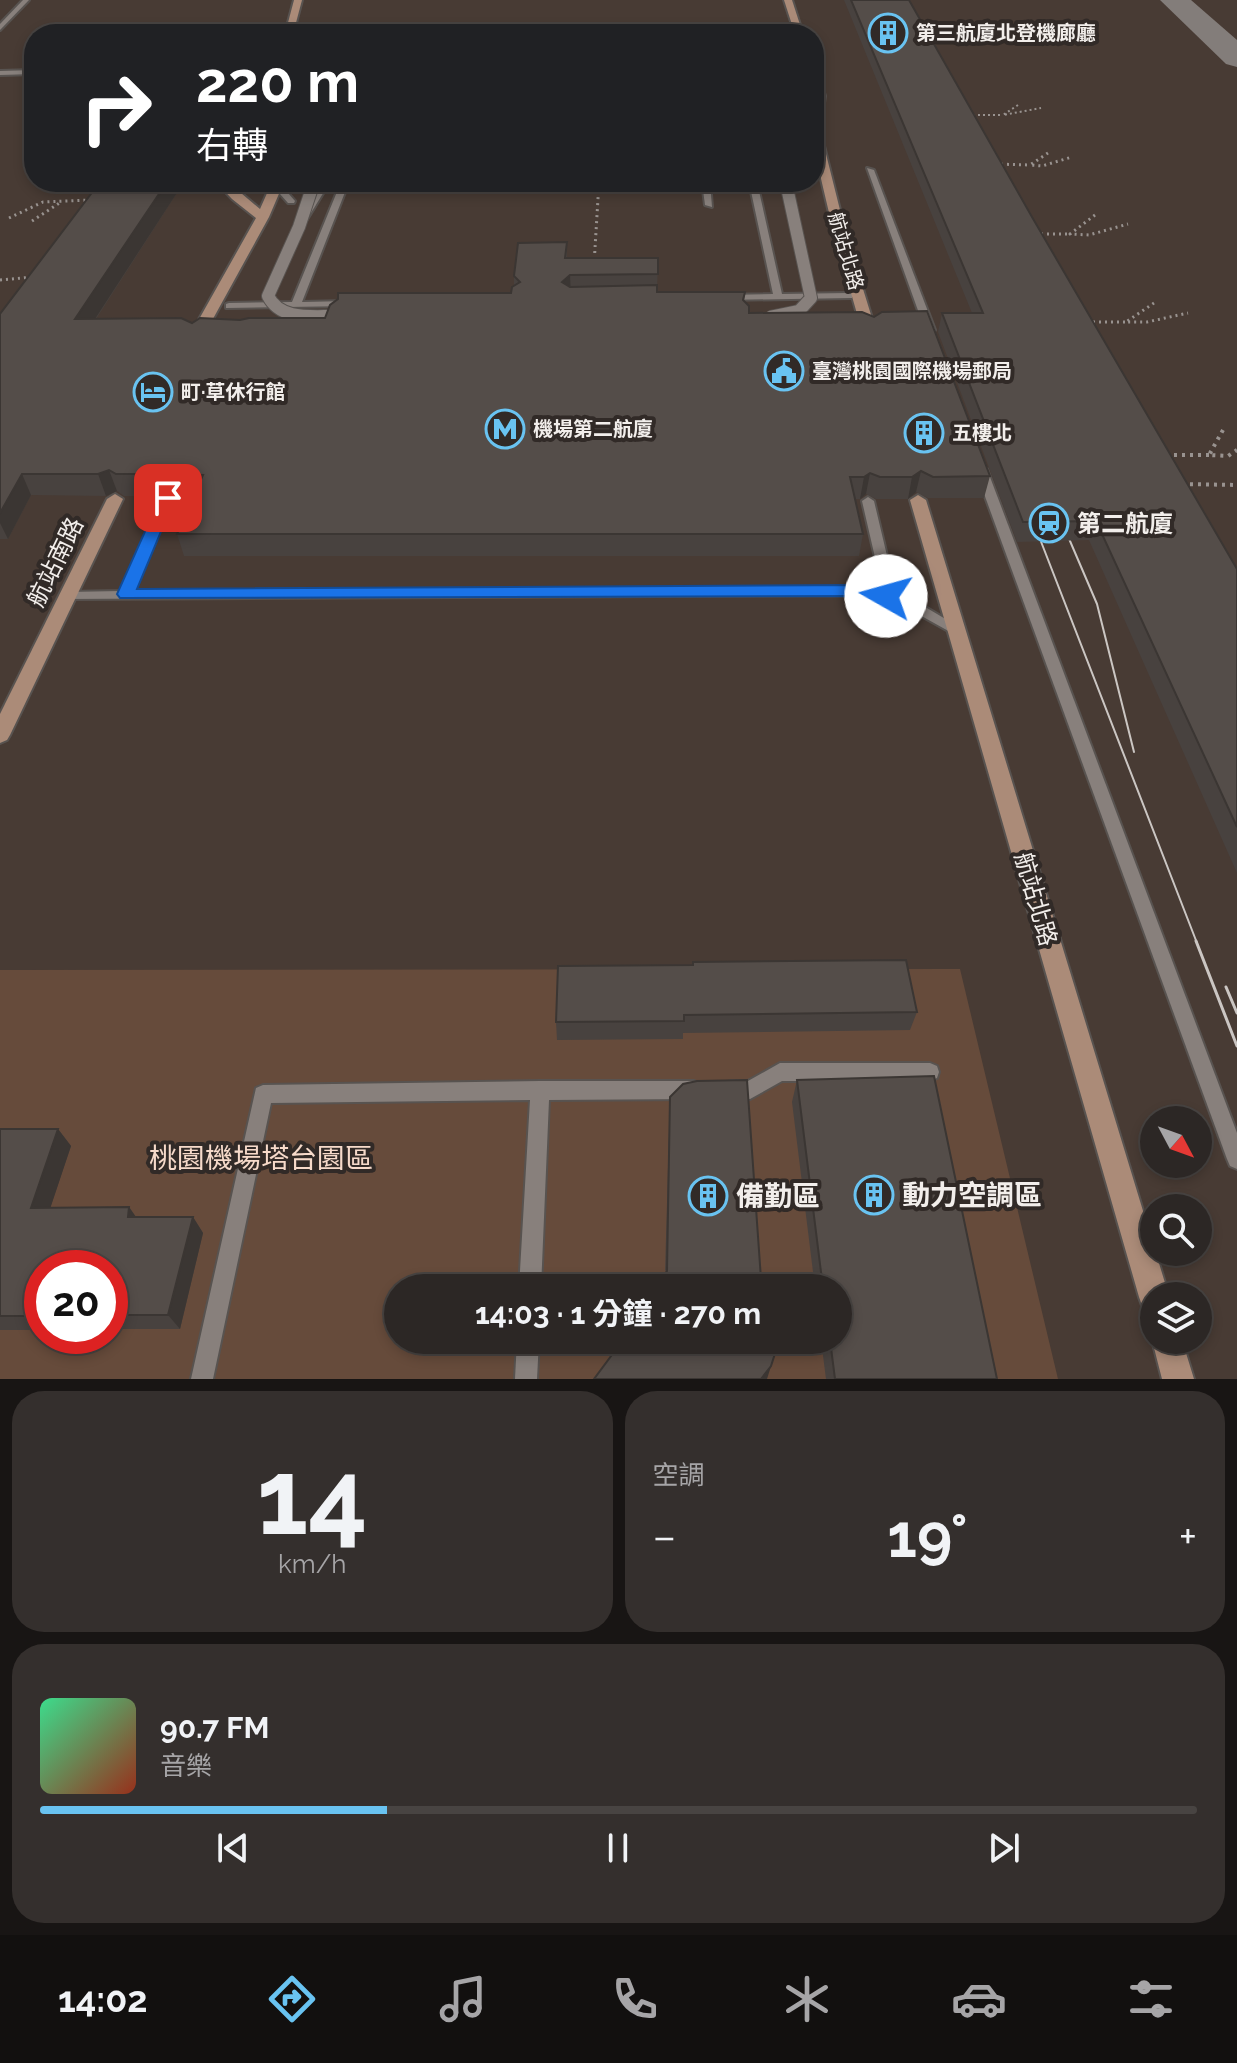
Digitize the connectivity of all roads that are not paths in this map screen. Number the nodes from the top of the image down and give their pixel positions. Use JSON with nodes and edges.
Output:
{"nodes":[{"id":1,"x":26,"y":0,"type":"edge"},
{"id":2,"x":298,"y":0,"type":"edge"},
{"id":3,"x":788,"y":0,"type":"edge"},
{"id":4,"x":292,"y":24,"type":"edge"},
{"id":5,"x":796,"y":24,"type":"edge"},
{"id":6,"x":0,"y":28,"type":"edge"},
{"id":7,"x":24,"y":72,"type":"edge"},
{"id":8,"x":0,"y":73,"type":"edge"},
{"id":9,"x":824,"y":169,"type":"edge"},
{"id":10,"x":870,"y":170,"type":"dead end"},
{"id":11,"x":231,"y":192,"type":"edge"},
{"id":12,"x":276,"y":192,"type":"edge"},
{"id":13,"x":284,"y":192,"type":"edge"},
{"id":14,"x":311,"y":192,"type":"edge"},
{"id":15,"x":320,"y":192,"type":"edge"},
{"id":16,"x":341,"y":192,"type":"edge"},
{"id":17,"x":707,"y":192,"type":"edge"},
{"id":18,"x":755,"y":192,"type":"edge"},
{"id":19,"x":788,"y":192,"type":"edge"},
{"id":20,"x":291,"y":201,"type":"dead end"},
{"id":21,"x":709,"y":205,"type":"dead end"},
{"id":22,"x":263,"y":217,"type":"junction"},
{"id":23,"x":299,"y":227,"type":"junction"},
{"id":24,"x":853,"y":279,"type":"junction"},
{"id":25,"x":225,"y":281,"type":"junction"},
{"id":26,"x":849,"y":296,"type":"junction"},
{"id":27,"x":778,"y":297,"type":"junction"},
{"id":28,"x":714,"y":298,"type":"edge"},
{"id":29,"x":356,"y":304,"type":"edge"},
{"id":30,"x":296,"y":305,"type":"junction"},
{"id":31,"x":229,"y":306,"type":"junction"},
{"id":32,"x":845,"y":310,"type":"edge"},
{"id":33,"x":333,"y":316,"type":"edge"},
{"id":34,"x":758,"y":318,"type":"edge"},
{"id":35,"x":255,"y":321,"type":"edge"},
{"id":36,"x":869,"y":331,"type":"edge"},
{"id":37,"x":196,"y":337,"type":"edge"},
{"id":38,"x":935,"y":344,"type":"edge"},
{"id":39,"x":977,"y":457,"type":"edge"},
{"id":40,"x":168,"y":498,"type":"edge"},
{"id":41,"x":115,"y":499,"type":"dead end"},
{"id":42,"x":918,"y":500,"type":"dead end"},
{"id":43,"x":868,"y":501,"type":"dead end"},
{"id":44,"x":868,"y":591,"type":"junction"},
{"id":45,"x":126,"y":594,"type":"junction"},
{"id":46,"x":67,"y":596,"type":"junction"},
{"id":47,"x":957,"y":630,"type":"junction"},
{"id":48,"x":0,"y":735,"type":"edge"},
{"id":49,"x":930,"y":1072,"type":"dead end"},
{"id":50,"x":540,"y":1090,"type":"junction"},
{"id":51,"x":1237,"y":1159,"type":"edge"},
{"id":52,"x":531,"y":1274,"type":"edge"},
{"id":53,"x":1150,"y":1282,"type":"edge"},
{"id":54,"x":527,"y":1354,"type":"edge"},
{"id":55,"x":1171,"y":1354,"type":"edge"},
{"id":56,"x":202,"y":1379,"type":"edge"},
{"id":57,"x":526,"y":1379,"type":"edge"},
{"id":58,"x":1178,"y":1379,"type":"edge"}],
"edges":[{"from":1,"to":6,"type":"lane"},
{"from":2,"to":4,"type":"street"},
{"from":3,"to":5,"type":"street"},
{"from":7,"to":8,"type":"lane"},
{"from":9,"to":24,"type":"street","name":"航站北路"},
{"from":10,"to":38,"type":"lane"},
{"from":11,"to":22,"type":"street"},
{"from":12,"to":22,"type":"street"},
{"from":13,"to":20,"type":"lane"},
{"from":14,"to":23,"type":"street","bridge":true},
{"from":15,"to":23,"type":"lane","bridge":true},
{"from":16,"to":30,"type":"lane"},
{"from":17,"to":21,"type":"lane"},
{"from":18,"to":27,"type":"lane"},
{"from":19,"to":34,"type":"street","bridge":true},
{"from":22,"to":25,"type":"street"},
{"from":23,"to":33,"type":"street","bridge":true},
{"from":24,"to":26,"type":"lane"},
{"from":24,"to":36,"type":"street","name":"航站北路"},
{"from":25,"to":31,"type":"lane"},
{"from":25,"to":37,"type":"street"},
{"from":26,"to":27,"type":"lane"},
{"from":26,"to":32,"type":"lane"},
{"from":27,"to":28,"type":"lane"},
{"from":29,"to":30,"type":"lane"},
{"from":30,"to":31,"type":"lane"},
{"from":31,"to":35,"type":"lane"},
{"from":39,"to":51,"type":"lane"},
{"from":40,"to":45,"type":"lane"},
{"from":41,"to":46,"type":"street","name":"航站南路"},
{"from":42,"to":47,"type":"street","name":"航站北路"},
{"from":43,"to":44,"type":"lane"},
{"from":44,"to":45,"type":"lane"},
{"from":44,"to":47,"type":"lane"},
{"from":45,"to":46,"type":"lane"},
{"from":46,"to":48,"type":"street","name":"航站南路"},
{"from":47,"to":53,"type":"street","name":"航站北路"},
{"from":49,"to":50,"type":"lane"},
{"from":50,"to":52,"type":"lane"},
{"from":50,"to":56,"type":"lane"},
{"from":54,"to":57,"type":"lane"},
{"from":55,"to":58,"type":"street"}]}
